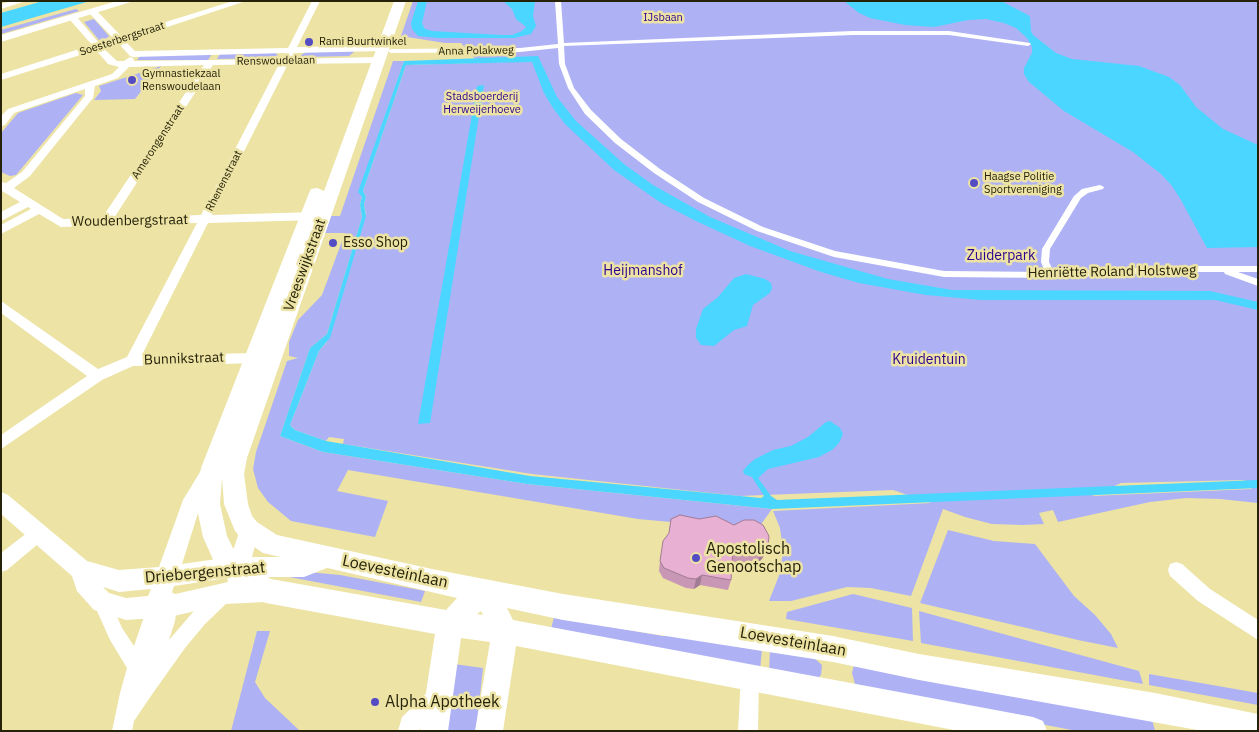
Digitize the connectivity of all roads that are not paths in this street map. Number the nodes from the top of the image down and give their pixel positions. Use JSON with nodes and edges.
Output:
{"nodes":[{"id":1,"x":22,"y":1,"type":"edge"},
{"id":2,"x":129,"y":1,"type":"edge"},
{"id":3,"x":242,"y":1,"type":"edge"},
{"id":4,"x":316,"y":1,"type":"edge"},
{"id":5,"x":389,"y":1,"type":"edge"},
{"id":6,"x":400,"y":1,"type":"edge"},
{"id":7,"x":558,"y":1,"type":"edge"},
{"id":8,"x":1,"y":7,"type":"edge"},
{"id":9,"x":93,"y":12,"type":"junction"},
{"id":10,"x":73,"y":18,"type":"junction"},
{"id":11,"x":1,"y":39,"type":"edge"},
{"id":12,"x":119,"y":40,"type":"junction"},
{"id":13,"x":560,"y":44,"type":"junction"},
{"id":14,"x":1028,"y":44,"type":"dead end"},
{"id":15,"x":98,"y":47,"type":"junction"},
{"id":16,"x":292,"y":50,"type":"junction"},
{"id":17,"x":378,"y":53,"type":"junction"},
{"id":18,"x":135,"y":54,"type":"junction"},
{"id":19,"x":287,"y":61,"type":"junction"},
{"id":20,"x":210,"y":62,"type":"junction"},
{"id":21,"x":127,"y":64,"type":"junction"},
{"id":22,"x":1,"y":77,"type":"edge"},
{"id":23,"x":90,"y":86,"type":"junction"},
{"id":24,"x":1,"y":123,"type":"edge"},
{"id":25,"x":4,"y":187,"type":"edge"},
{"id":26,"x":1100,"y":187,"type":"dead end"},
{"id":27,"x":27,"y":203,"type":"junction"},
{"id":28,"x":39,"y":210,"type":"junction"},
{"id":29,"x":315,"y":216,"type":"junction"},
{"id":30,"x":1,"y":217,"type":"edge"},
{"id":31,"x":204,"y":220,"type":"junction"},
{"id":32,"x":105,"y":222,"type":"junction"},
{"id":33,"x":1,"y":230,"type":"edge"},
{"id":34,"x":1258,"y":269,"type":"edge"},
{"id":35,"x":1222,"y":270,"type":"junction"},
{"id":36,"x":1050,"y":275,"type":"junction"},
{"id":37,"x":1258,"y":283,"type":"edge"},
{"id":38,"x":1,"y":306,"type":"edge"},
{"id":39,"x":262,"y":358,"type":"junction"},
{"id":40,"x":132,"y":361,"type":"junction"},
{"id":41,"x":97,"y":376,"type":"junction"},
{"id":42,"x":1,"y":443,"type":"edge"},
{"id":43,"x":212,"y":468,"type":"junction"},
{"id":44,"x":1,"y":501,"type":"edge"},
{"id":45,"x":249,"y":530,"type":"junction"},
{"id":46,"x":38,"y":534,"type":"junction"},
{"id":47,"x":329,"y":558,"type":"junction"},
{"id":48,"x":1,"y":564,"type":"edge"},
{"id":49,"x":237,"y":569,"type":"junction"},
{"id":50,"x":81,"y":570,"type":"junction"},
{"id":51,"x":1176,"y":570,"type":"dead end"},
{"id":52,"x":166,"y":577,"type":"junction"},
{"id":53,"x":483,"y":590,"type":"junction"},
{"id":54,"x":266,"y":591,"type":"junction"},
{"id":55,"x":225,"y":593,"type":"junction"},
{"id":56,"x":102,"y":602,"type":"junction"},
{"id":57,"x":162,"y":607,"type":"junction"},
{"id":58,"x":450,"y":624,"type":"junction"},
{"id":59,"x":505,"y":630,"type":"junction"},
{"id":60,"x":1258,"y":631,"type":"edge"},
{"id":61,"x":137,"y":666,"type":"junction"},
{"id":62,"x":750,"y":676,"type":"junction"},
{"id":63,"x":146,"y":686,"type":"junction"},
{"id":64,"x":439,"y":695,"type":"junction"},
{"id":65,"x":959,"y":723,"type":"edge"},
{"id":66,"x":124,"y":724,"type":"edge"},
{"id":67,"x":1258,"y":728,"type":"edge"},
{"id":68,"x":408,"y":731,"type":"edge"},
{"id":69,"x":434,"y":731,"type":"edge"},
{"id":70,"x":489,"y":731,"type":"edge"},
{"id":71,"x":748,"y":731,"type":"edge"},
{"id":72,"x":1032,"y":731,"type":"edge"}],
"edges":[{"from":1,"to":8,"type":"street"},
{"from":2,"to":9,"type":"street"},
{"from":3,"to":12,"type":"street","name":"Soesterbergstraat"},
{"from":4,"to":16,"type":"street","name":"Rhenenstraat"},
{"from":5,"to":17,"type":"main road","name":"Vreeswijkstraat"},
{"from":6,"to":17,"type":"main road","name":"Vreeswijkstraat"},
{"from":7,"to":13,"type":"street","name":"Henriëtte Roland Holstweg"},
{"from":9,"to":10,"type":"street"},
{"from":9,"to":12,"type":"street"},
{"from":10,"to":11,"type":"street"},
{"from":10,"to":15,"type":"street","name":"Renswoudelaan"},
{"from":12,"to":15,"type":"street","name":"Soesterbergstraat"},
{"from":12,"to":18,"type":"street"},
{"from":13,"to":14,"type":"street","name":"Anna Polakweg"},
{"from":13,"to":17,"type":"street","name":"Anna Polakweg"},
{"from":13,"to":36,"type":"street","name":"Henriëtte Roland Holstweg"},
{"from":15,"to":21,"type":"street","name":"Renswoudelaan"},
{"from":15,"to":22,"type":"street","name":"Soesterbergstraat"},
{"from":16,"to":17,"type":"street","name":"Renswoudelaan"},
{"from":16,"to":18,"type":"street","name":"Renswoudelaan"},
{"from":16,"to":19,"type":"street","name":"Rhenenstraat"},
{"from":17,"to":19,"type":"street","name":"Renswoudelaan"},
{"from":17,"to":29,"type":"main road","name":"Vreeswijkstraat"},
{"from":18,"to":21,"type":"street"},
{"from":19,"to":20,"type":"street","name":"Renswoudelaan"},
{"from":19,"to":31,"type":"street","name":"Rhenenstraat"},
{"from":20,"to":21,"type":"street","name":"Renswoudelaan"},
{"from":20,"to":32,"type":"street","name":"Amerongenstraat"},
{"from":21,"to":23,"type":"street"},
{"from":23,"to":24,"type":"street"},
{"from":23,"to":25,"type":"street","name":"Woudenbergstraat"},
{"from":25,"to":27,"type":"street","name":"Woudenbergstraat"},
{"from":26,"to":36,"type":"street"},
{"from":27,"to":28,"type":"street","name":"Woudenbergstraat"},
{"from":27,"to":30,"type":"street"},
{"from":28,"to":32,"type":"street","name":"Woudenbergstraat"},
{"from":28,"to":33,"type":"street"},
{"from":29,"to":31,"type":"street","name":"Woudenbergstraat"},
{"from":29,"to":39,"type":"main road","name":"Vreeswijkstraat"},
{"from":31,"to":32,"type":"street","name":"Woudenbergstraat"},
{"from":31,"to":40,"type":"street","name":"Rhenenstraat"},
{"from":34,"to":35,"type":"street","name":"Henriëtte Roland Holstweg"},
{"from":35,"to":36,"type":"street","name":"Henriëtte Roland Holstweg"},
{"from":35,"to":37,"type":"street"},
{"from":38,"to":41,"type":"street"},
{"from":39,"to":40,"type":"street","name":"Bunnikstraat"},
{"from":39,"to":43,"type":"main road","name":"Vreeswijkstraat"},
{"from":39,"to":45,"type":"main road","name":"Vreeswijkstraat"},
{"from":40,"to":41,"type":"street","name":"Bunnikstraat"},
{"from":41,"to":42,"type":"street","name":"Bunnikstraat"},
{"from":43,"to":49,"type":"main road","name":"Vreeswijkstraat"},
{"from":43,"to":52,"type":"street","name":"Vreeswijkstraat"},
{"from":44,"to":46,"type":"street","name":"Driebergenstraat"},
{"from":45,"to":47,"type":"main road","name":"Vreeswijkstraat"},
{"from":45,"to":49,"type":"street","name":"Vreeswijkstraat"},
{"from":46,"to":48,"type":"street"},
{"from":46,"to":50,"type":"street","name":"Driebergenstraat"},
{"from":47,"to":49,"type":"street","name":"Driebergenstraat"},
{"from":47,"to":53,"type":"main road","name":"Loevesteinlaan"},
{"from":49,"to":52,"type":"street","name":"Driebergenstraat"},
{"from":49,"to":54,"type":"main road","name":"Vreeswijkstraat"},
{"from":49,"to":55,"type":"street","name":"Vreeswijkstraat"},
{"from":50,"to":52,"type":"street","name":"Driebergenstraat"},
{"from":50,"to":56,"type":"street","name":"Driebergenstraat"},
{"from":51,"to":60,"type":"street"},
{"from":52,"to":57,"type":"street","name":"Vreeswijkstraat"},
{"from":53,"to":58,"type":"main road"},
{"from":53,"to":59,"type":"main road"},
{"from":53,"to":67,"type":"main road","name":"Loevesteinlaan"},
{"from":54,"to":55,"type":"street","name":"Driebergenstraat"},
{"from":54,"to":58,"type":"main road"},
{"from":55,"to":57,"type":"street","name":"Driebergenstraat"},
{"from":55,"to":63,"type":"street","name":"Vreeswijkstraat"},
{"from":56,"to":57,"type":"street","name":"Driebergenstraat"},
{"from":56,"to":61,"type":"street"},
{"from":57,"to":61,"type":"street","name":"Vreeswijkstraat"},
{"from":57,"to":63,"type":"street","name":"Vreeswijkstraat"},
{"from":58,"to":59,"type":"main road"},
{"from":58,"to":64,"type":"main road"},
{"from":59,"to":62,"type":"main road"},
{"from":59,"to":70,"type":"main road"},
{"from":61,"to":66,"type":"street","name":"Vreeswijkstraat"},
{"from":62,"to":65,"type":"main road"},
{"from":62,"to":71,"type":"street"},
{"from":63,"to":66,"type":"street","name":"Vreeswijkstraat"},
{"from":64,"to":68,"type":"street"},
{"from":64,"to":69,"type":"main road"},
{"from":65,"to":72,"type":"main road"}]}
